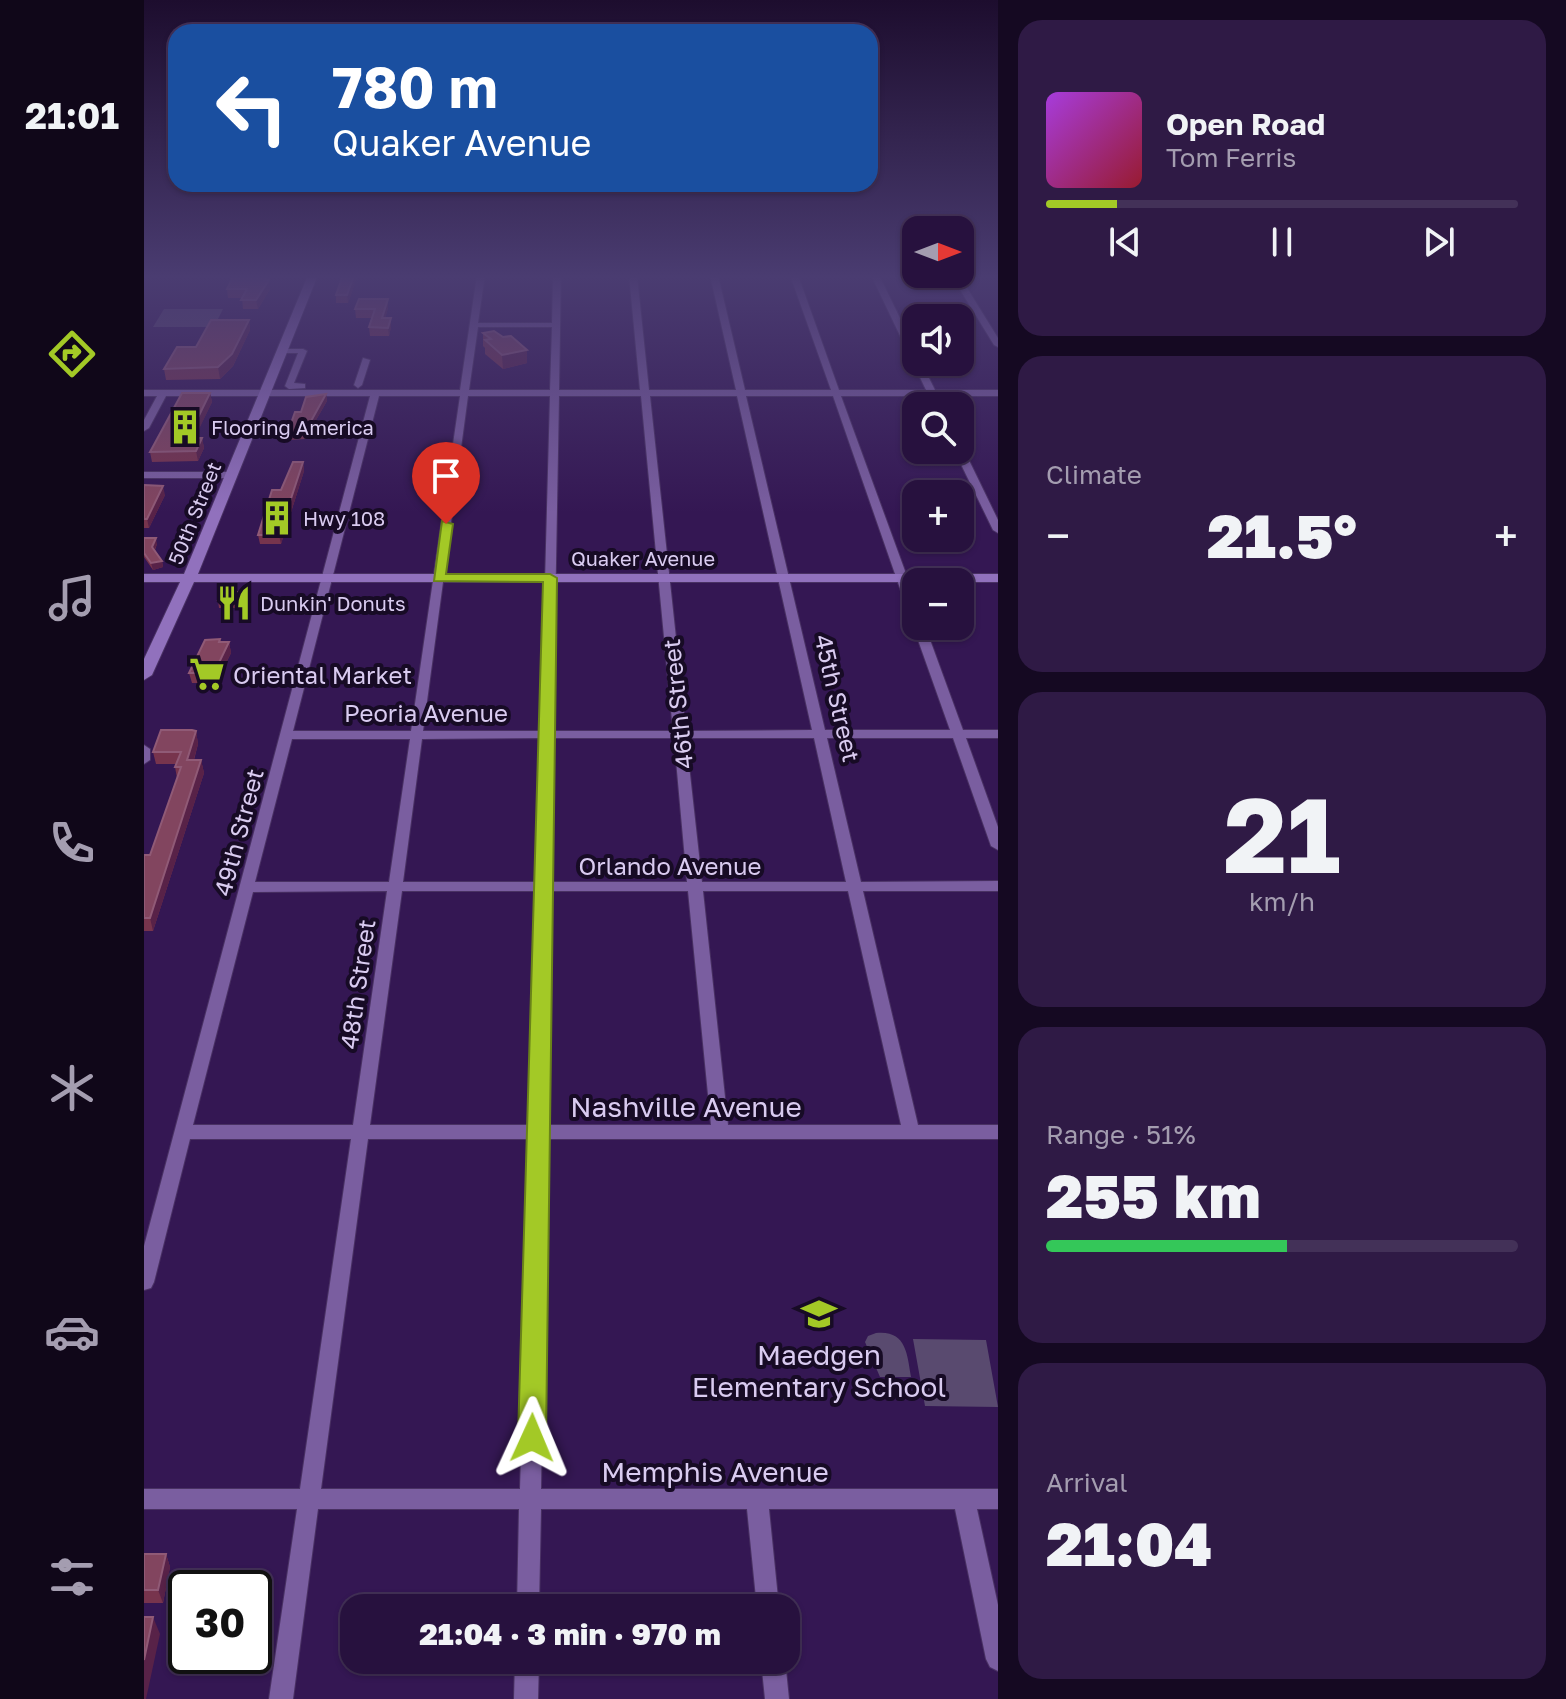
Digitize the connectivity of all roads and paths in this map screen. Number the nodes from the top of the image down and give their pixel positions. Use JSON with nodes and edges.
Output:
{"nodes":[{"id":1,"x":282,"y":354,"type":"edge"},
{"id":2,"x":302,"y":354,"type":"edge"},
{"id":3,"x":470,"y":354,"type":"edge"},
{"id":4,"x":555,"y":354,"type":"edge"},
{"id":5,"x":641,"y":354,"type":"edge"},
{"id":6,"x":732,"y":354,"type":"edge"},
{"id":7,"x":822,"y":354,"type":"edge"},
{"id":8,"x":366,"y":360,"type":"dead end"},
{"id":9,"x":275,"y":369,"type":"junction"},
{"id":10,"x":295,"y":369,"type":"junction"},
{"id":11,"x":924,"y":376,"type":"edge"},
{"id":12,"x":358,"y":385,"type":"junction"},
{"id":13,"x":427,"y":385,"type":"dead end"},
{"id":14,"x":330,"y":389,"type":"junction"},
{"id":15,"x":392,"y":389,"type":"junction"},
{"id":16,"x":836,"y":392,"type":"junction"},
{"id":17,"x":902,"y":392,"type":"edge"},
{"id":18,"x":932,"y":392,"type":"edge"},
{"id":19,"x":144,"y":393,"type":"edge"},
{"id":20,"x":163,"y":393,"type":"junction"},
{"id":21,"x":265,"y":393,"type":"junction"},
{"id":22,"x":375,"y":393,"type":"junction"},
{"id":23,"x":465,"y":393,"type":"junction"},
{"id":24,"x":554,"y":393,"type":"junction"},
{"id":25,"x":645,"y":393,"type":"junction"},
{"id":26,"x":741,"y":393,"type":"junction"},
{"id":27,"x":974,"y":393,"type":"edge"},
{"id":28,"x":998,"y":393,"type":"edge"},
{"id":29,"x":144,"y":428,"type":"edge"},
{"id":30,"x":966,"y":464,"type":"edge"},
{"id":31,"x":144,"y":475,"type":"edge"},
{"id":32,"x":231,"y":475,"type":"junction"},
{"id":33,"x":998,"y":530,"type":"edge"},
{"id":34,"x":144,"y":578,"type":"edge"},
{"id":35,"x":189,"y":578,"type":"junction"},
{"id":36,"x":327,"y":578,"type":"junction"},
{"id":37,"x":439,"y":578,"type":"junction"},
{"id":38,"x":550,"y":578,"type":"junction"},
{"id":39,"x":664,"y":578,"type":"junction"},
{"id":40,"x":783,"y":578,"type":"junction"},
{"id":41,"x":902,"y":578,"type":"joint"},
{"id":42,"x":974,"y":578,"type":"edge"},
{"id":43,"x":998,"y":578,"type":"edge"},
{"id":44,"x":924,"y":640,"type":"edge"},
{"id":45,"x":144,"y":675,"type":"edge"},
{"id":46,"x":417,"y":734,"type":"junction"},
{"id":47,"x":547,"y":734,"type":"junction"},
{"id":48,"x":680,"y":734,"type":"junction"},
{"id":49,"x":819,"y":734,"type":"junction"},
{"id":50,"x":958,"y":734,"type":"junction"},
{"id":51,"x":998,"y":734,"type":"edge"},
{"id":52,"x":286,"y":735,"type":"junction"},
{"id":53,"x":144,"y":749,"type":"edge"},
{"id":54,"x":144,"y":760,"type":"edge"},
{"id":55,"x":998,"y":846,"type":"edge"},
{"id":56,"x":855,"y":886,"type":"junction"},
{"id":57,"x":998,"y":886,"type":"edge"},
{"id":58,"x":247,"y":887,"type":"junction"},
{"id":59,"x":395,"y":887,"type":"junction"},
{"id":60,"x":543,"y":887,"type":"junction"},
{"id":61,"x":695,"y":887,"type":"junction"},
{"id":62,"x":183,"y":1132,"type":"junction"},
{"id":63,"x":361,"y":1132,"type":"junction"},
{"id":64,"x":538,"y":1132,"type":"junction"},
{"id":65,"x":720,"y":1132,"type":"junction"},
{"id":66,"x":911,"y":1132,"type":"junction"},
{"id":67,"x":998,"y":1132,"type":"edge"},
{"id":68,"x":144,"y":1282,"type":"edge"},
{"id":69,"x":144,"y":1499,"type":"edge"},
{"id":70,"x":309,"y":1499,"type":"junction"},
{"id":71,"x":531,"y":1499,"type":"junction"},
{"id":72,"x":757,"y":1499,"type":"junction"},
{"id":73,"x":964,"y":1499,"type":"junction"},
{"id":74,"x":998,"y":1499,"type":"edge"},
{"id":75,"x":528,"y":1594,"type":"edge"},
{"id":76,"x":767,"y":1594,"type":"edge"},
{"id":77,"x":998,"y":1659,"type":"edge"},
{"id":78,"x":527,"y":1674,"type":"edge"},
{"id":79,"x":774,"y":1674,"type":"edge"},
{"id":80,"x":281,"y":1699,"type":"edge"},
{"id":81,"x":526,"y":1699,"type":"edge"},
{"id":82,"x":777,"y":1699,"type":"edge"}],
"edges":[{"from":1,"to":9,"type":"main road","name":"50th Street"},
{"from":2,"to":10,"type":"street"},
{"from":3,"to":23,"type":"street","name":"48th Street"},
{"from":4,"to":24,"type":"street"},
{"from":5,"to":25,"type":"street","name":"46th Street"},
{"from":6,"to":26,"type":"street","name":"45th Street"},
{"from":7,"to":16,"type":"street"},
{"from":8,"to":12,"type":"street"},
{"from":9,"to":10,"type":"street"},
{"from":9,"to":21,"type":"main road","name":"50th Street"},
{"from":10,"to":14,"type":"street"},
{"from":11,"to":18,"type":"street"},
{"from":12,"to":14,"type":"street"},
{"from":12,"to":15,"type":"street"},
{"from":13,"to":15,"type":"street"},
{"from":14,"to":21,"type":"street"},
{"from":14,"to":22,"type":"street"},
{"from":15,"to":22,"type":"street"},
{"from":15,"to":23,"type":"street"},
{"from":16,"to":17,"type":"street"},
{"from":16,"to":26,"type":"street"},
{"from":16,"to":41,"type":"street"},
{"from":19,"to":20,"type":"street"},
{"from":20,"to":21,"type":"street"},
{"from":20,"to":29,"type":"street"},
{"from":21,"to":32,"type":"main road","name":"50th Street"},
{"from":22,"to":36,"type":"street","name":"49th Street"},
{"from":23,"to":24,"type":"street"},
{"from":23,"to":37,"type":"street","name":"48th Street"},
{"from":24,"to":25,"type":"street"},
{"from":24,"to":38,"type":"street"},
{"from":25,"to":26,"type":"street"},
{"from":25,"to":39,"type":"street","name":"46th Street"},
{"from":26,"to":40,"type":"street","name":"45th Street"},
{"from":27,"to":28,"type":"street"},
{"from":30,"to":33,"type":"street"},
{"from":31,"to":32,"type":"street"},
{"from":32,"to":35,"type":"main road","name":"50th Street"},
{"from":34,"to":35,"type":"main road","name":"Quaker Avenue"},
{"from":35,"to":36,"type":"main road","name":"Quaker Avenue"},
{"from":35,"to":45,"type":"main road","name":"50th Street"},
{"from":36,"to":37,"type":"main road","name":"Quaker Avenue"},
{"from":36,"to":52,"type":"street","name":"49th Street"},
{"from":37,"to":38,"type":"main road","name":"Quaker Avenue"},
{"from":37,"to":46,"type":"street","name":"48th Street"},
{"from":38,"to":39,"type":"main road","name":"Quaker Avenue"},
{"from":38,"to":47,"type":"street"},
{"from":39,"to":40,"type":"main road","name":"Quaker Avenue"},
{"from":39,"to":48,"type":"street","name":"46th Street"},
{"from":40,"to":41,"type":"main road","name":"Quaker Avenue"},
{"from":40,"to":49,"type":"street","name":"45th Street"},
{"from":42,"to":43,"type":"main road","name":"Quaker Avenue"},
{"from":44,"to":50,"type":"street"},
{"from":46,"to":47,"type":"street","name":"Peoria Avenue"},
{"from":46,"to":52,"type":"street","name":"Peoria Avenue"},
{"from":46,"to":59,"type":"street","name":"48th Street"},
{"from":47,"to":48,"type":"street","name":"Peoria Avenue"},
{"from":47,"to":60,"type":"street"},
{"from":48,"to":49,"type":"street","name":"Peoria Avenue"},
{"from":48,"to":61,"type":"street","name":"46th Street"},
{"from":49,"to":50,"type":"street","name":"Peoria Avenue"},
{"from":49,"to":56,"type":"street","name":"45th Street"},
{"from":50,"to":51,"type":"street","name":"Peoria Avenue"},
{"from":50,"to":55,"type":"street"},
{"from":52,"to":58,"type":"street","name":"49th Street"},
{"from":53,"to":54,"type":"street"},
{"from":56,"to":57,"type":"street","name":"Orlando Avenue"},
{"from":56,"to":61,"type":"street","name":"Orlando Avenue"},
{"from":56,"to":66,"type":"street","name":"45th Street"},
{"from":58,"to":59,"type":"street","name":"Orlando Avenue"},
{"from":58,"to":62,"type":"street","name":"49th Street"},
{"from":59,"to":60,"type":"street","name":"Orlando Avenue"},
{"from":59,"to":63,"type":"street","name":"48th Street"},
{"from":60,"to":61,"type":"street","name":"Orlando Avenue"},
{"from":60,"to":64,"type":"street"},
{"from":61,"to":65,"type":"street","name":"46th Street"},
{"from":62,"to":63,"type":"street","name":"Nashville Avenue"},
{"from":62,"to":68,"type":"street","name":"49th Street"},
{"from":63,"to":64,"type":"street","name":"Nashville Avenue"},
{"from":63,"to":70,"type":"street","name":"48th Street"},
{"from":64,"to":65,"type":"street","name":"Nashville Avenue"},
{"from":64,"to":71,"type":"street"},
{"from":65,"to":66,"type":"street","name":"Nashville Avenue"},
{"from":66,"to":67,"type":"street","name":"Nashville Avenue"},
{"from":69,"to":70,"type":"street","name":"Memphis Avenue"},
{"from":70,"to":71,"type":"street","name":"Memphis Avenue"},
{"from":70,"to":80,"type":"street","name":"48th Street"},
{"from":71,"to":72,"type":"street","name":"Memphis Avenue"},
{"from":71,"to":75,"type":"street"},
{"from":72,"to":73,"type":"street","name":"Memphis Avenue"},
{"from":72,"to":76,"type":"street"},
{"from":73,"to":74,"type":"street","name":"Memphis Avenue"},
{"from":73,"to":77,"type":"street"},
{"from":78,"to":81,"type":"street"},
{"from":79,"to":82,"type":"street"}]}
